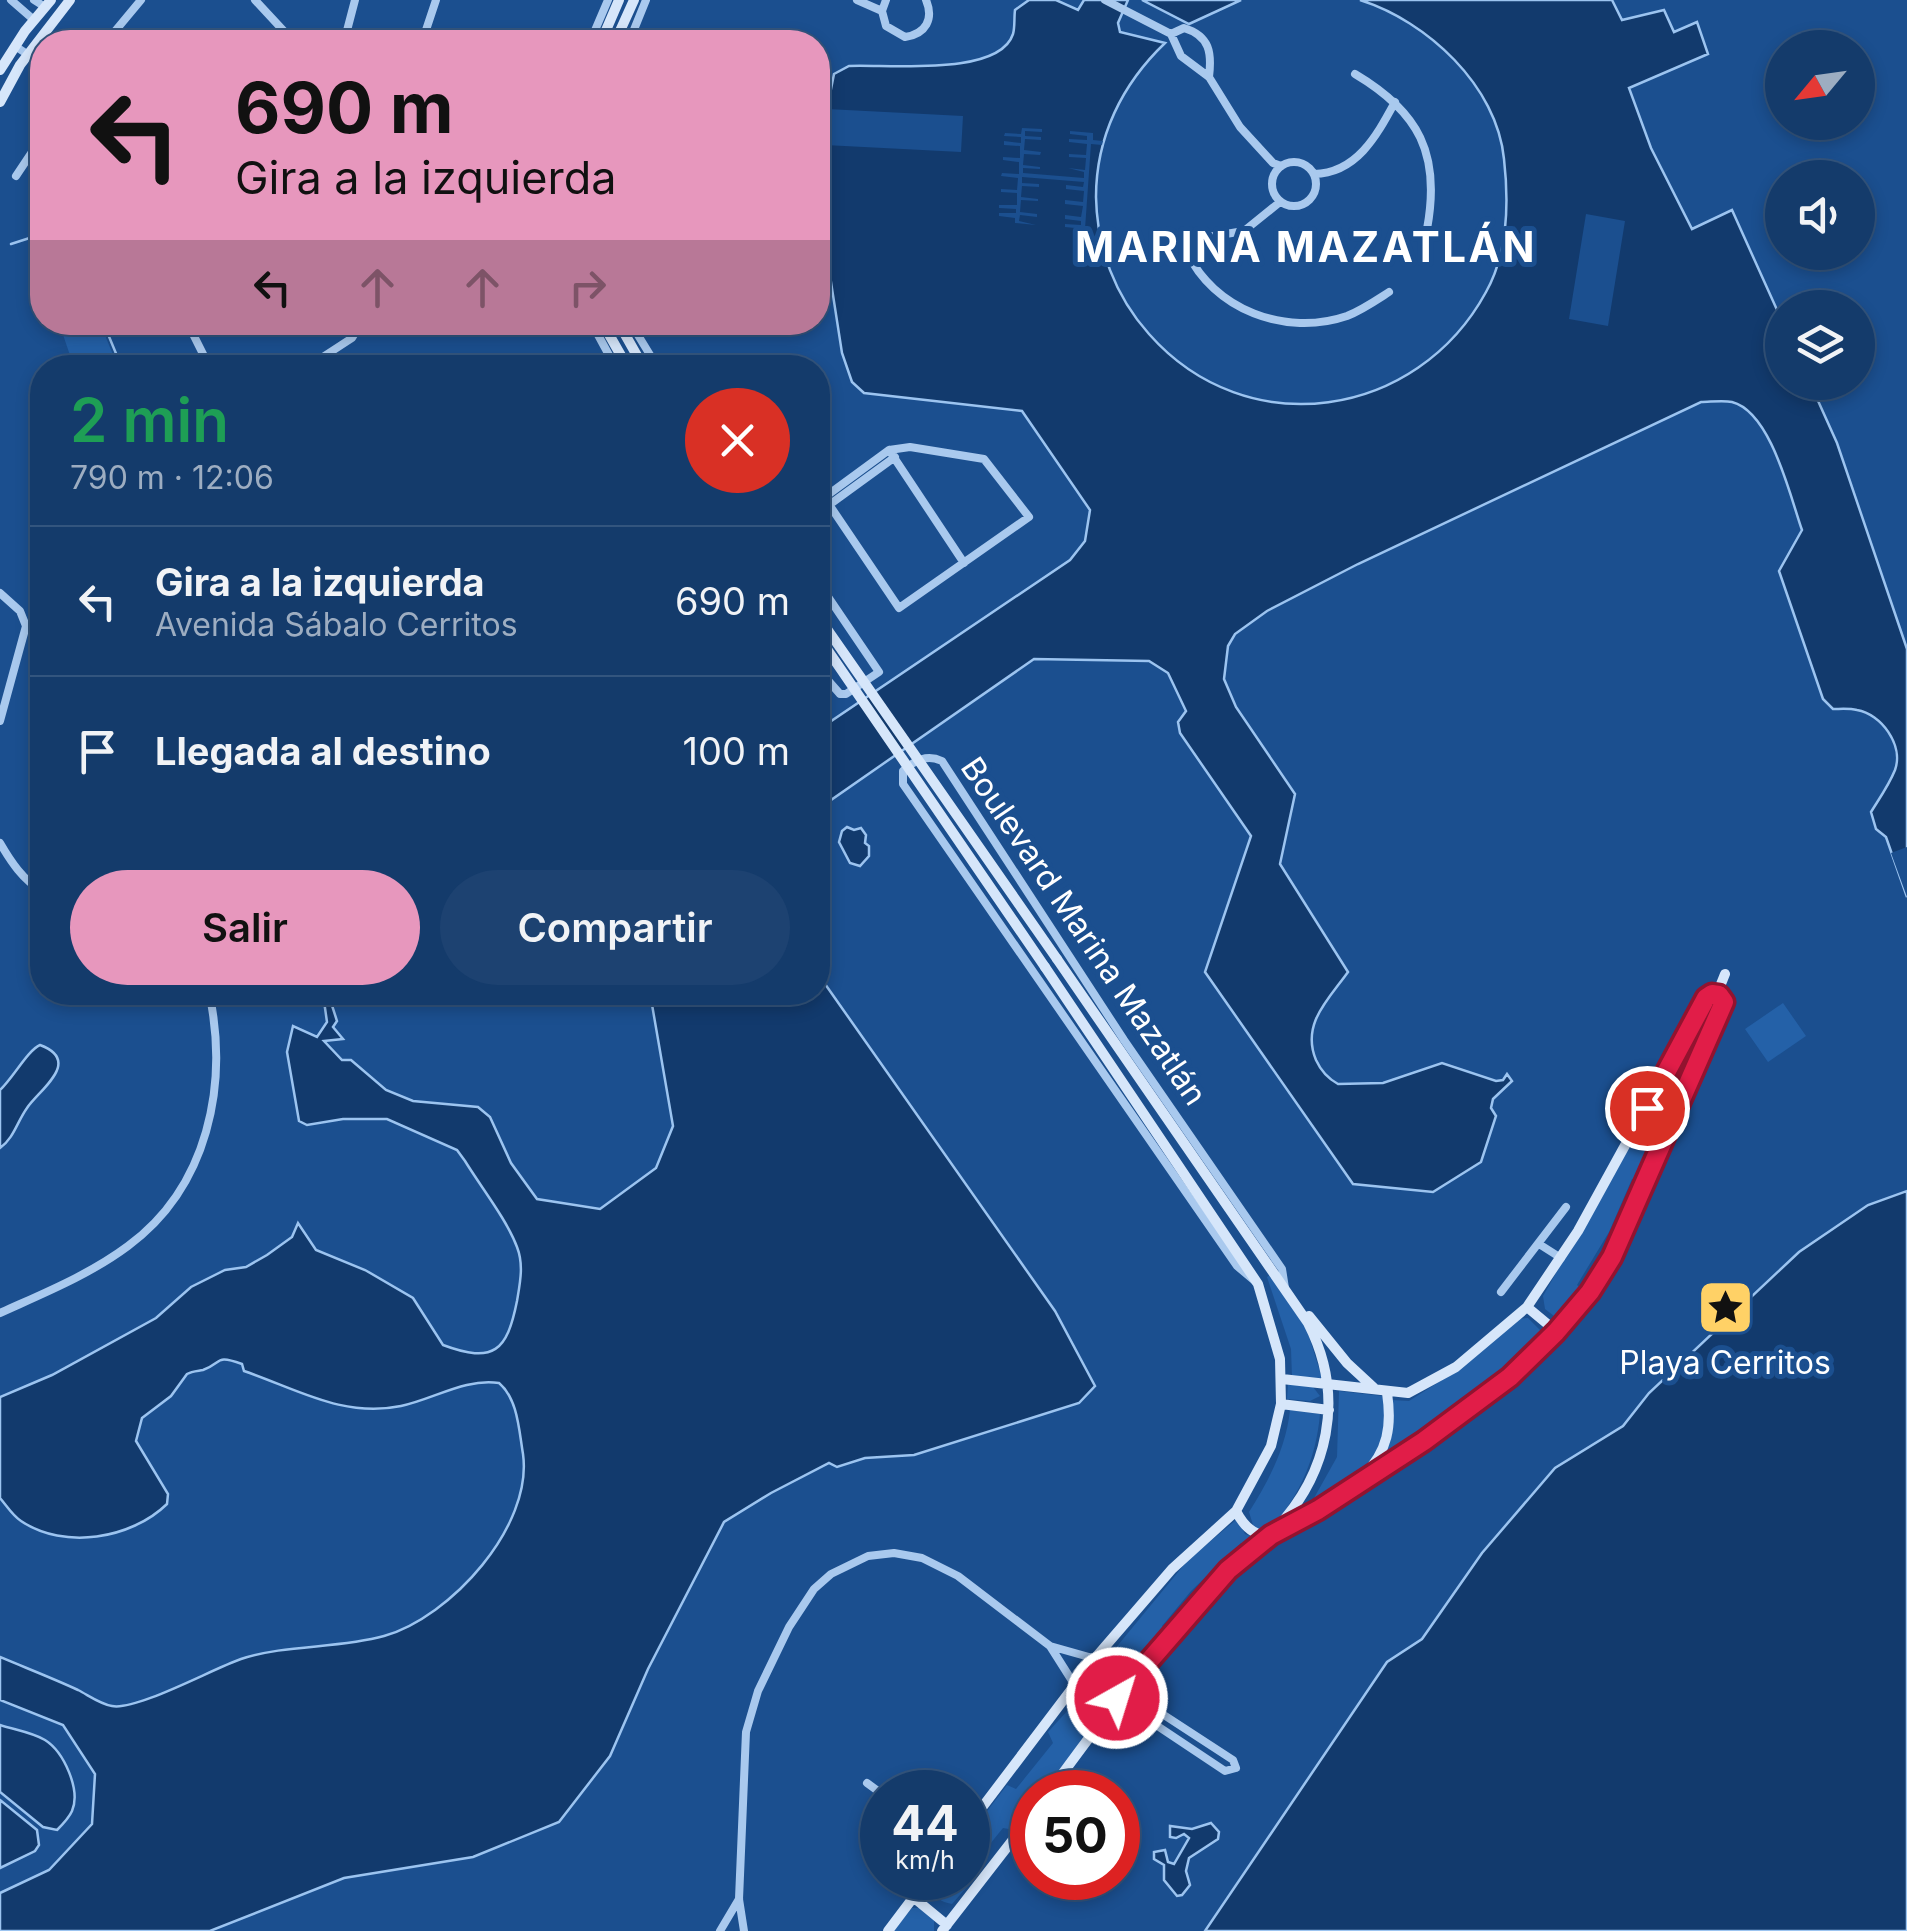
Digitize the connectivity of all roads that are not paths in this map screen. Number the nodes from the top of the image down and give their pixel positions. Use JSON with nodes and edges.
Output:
{"nodes":[{"id":1,"x":10,"y":0,"type":"edge"},
{"id":2,"x":34,"y":0,"type":"edge"},
{"id":3,"x":70,"y":0,"type":"edge"},
{"id":4,"x":141,"y":0,"type":"edge"},
{"id":5,"x":355,"y":0,"type":"edge"},
{"id":6,"x":436,"y":0,"type":"edge"},
{"id":7,"x":608,"y":0,"type":"edge"},
{"id":8,"x":619,"y":0,"type":"edge"},
{"id":9,"x":634,"y":0,"type":"edge"},
{"id":10,"x":646,"y":0,"type":"edge"},
{"id":11,"x":857,"y":0,"type":"edge"},
{"id":12,"x":886,"y":0,"type":"edge"},
{"id":13,"x":940,"y":0,"type":"edge"},
{"id":14,"x":1105,"y":0,"type":"edge"},
{"id":15,"x":261,"y":2,"type":"edge"},
{"id":16,"x":48,"y":3,"type":"edge"},
{"id":17,"x":927,"y":3,"type":"edge"},
{"id":18,"x":882,"y":11,"type":"junction"},
{"id":19,"x":34,"y":20,"type":"junction"},
{"id":20,"x":47,"y":30,"type":"edge"},
{"id":21,"x":116,"y":30,"type":"edge"},
{"id":22,"x":284,"y":30,"type":"edge"},
{"id":23,"x":347,"y":30,"type":"edge"},
{"id":24,"x":426,"y":30,"type":"edge"},
{"id":25,"x":595,"y":30,"type":"edge"},
{"id":26,"x":605,"y":30,"type":"edge"},
{"id":27,"x":620,"y":30,"type":"edge"},
{"id":28,"x":634,"y":30,"type":"edge"},
{"id":29,"x":1171,"y":34,"type":"junction"},
{"id":30,"x":15,"y":46,"type":"junction"},
{"id":31,"x":30,"y":51,"type":"edge"},
{"id":32,"x":28,"y":54,"type":"junction"},
{"id":33,"x":0,"y":70,"type":"edge"},
{"id":34,"x":1355,"y":74,"type":"dead end"},
{"id":35,"x":1209,"y":77,"type":"junction"},
{"id":36,"x":0,"y":102,"type":"edge"},
{"id":37,"x":1395,"y":102,"type":"junction"},
{"id":38,"x":30,"y":154,"type":"edge"},
{"id":39,"x":1281,"y":166,"type":"junction"},
{"id":40,"x":1314,"y":174,"type":"junction"},
{"id":41,"x":16,"y":176,"type":"dead end"},
{"id":42,"x":1280,"y":202,"type":"junction"},
{"id":43,"x":1427,"y":229,"type":"dead end"},
{"id":44,"x":1388,"y":292,"type":"dead end"},
{"id":45,"x":354,"y":335,"type":"edge"},
{"id":46,"x":326,"y":355,"type":"edge"},
{"id":47,"x":891,"y":454,"type":"junction"},
{"id":48,"x":830,"y":497,"type":"edge"},
{"id":49,"x":830,"y":510,"type":"edge"},
{"id":50,"x":964,"y":563,"type":"junction"},
{"id":51,"x":0,"y":593,"type":"edge"},
{"id":52,"x":830,"y":600,"type":"edge"},
{"id":53,"x":830,"y":633,"type":"edge"},
{"id":54,"x":830,"y":653,"type":"edge"},
{"id":55,"x":830,"y":683,"type":"edge"},
{"id":56,"x":0,"y":721,"type":"edge"},
{"id":57,"x":0,"y":843,"type":"edge"},
{"id":58,"x":4,"y":855,"type":"edge"},
{"id":59,"x":30,"y":883,"type":"edge"},
{"id":60,"x":1725,"y":974,"type":"dead end"},
{"id":61,"x":1717,"y":994,"type":"junction"},
{"id":62,"x":211,"y":1005,"type":"edge"},
{"id":63,"x":1130,"y":1055,"type":"junction"},
{"id":64,"x":1110,"y":1072,"type":"junction"},
{"id":65,"x":1566,"y":1207,"type":"dead end"},
{"id":66,"x":1539,"y":1244,"type":"junction"},
{"id":67,"x":1562,"y":1258,"type":"junction"},
{"id":68,"x":1501,"y":1292,"type":"dead end"},
{"id":69,"x":1296,"y":1305,"type":"junction"},
{"id":70,"x":1528,"y":1306,"type":"junction"},
{"id":71,"x":0,"y":1313,"type":"edge"},
{"id":72,"x":1556,"y":1332,"type":"junction"},
{"id":73,"x":1282,"y":1379,"type":"junction"},
{"id":74,"x":1327,"y":1384,"type":"junction"},
{"id":75,"x":1383,"y":1392,"type":"junction"},
{"id":76,"x":1280,"y":1404,"type":"junction"},
{"id":77,"x":1329,"y":1410,"type":"junction"},
{"id":78,"x":1345,"y":1492,"type":"junction"},
{"id":79,"x":1236,"y":1511,"type":"junction"},
{"id":80,"x":1271,"y":1535,"type":"junction"},
{"id":81,"x":1050,"y":1646,"type":"junction"},
{"id":82,"x":1096,"y":1657,"type":"junction"},
{"id":83,"x":1074,"y":1689,"type":"junction"},
{"id":84,"x":1121,"y":1694,"type":"junction"},
{"id":85,"x":1065,"y":1770,"type":"edge"},
{"id":86,"x":990,"y":1798,"type":"edge"},
{"id":87,"x":1010,"y":1844,"type":"edge"},
{"id":88,"x":739,"y":1899,"type":"junction"},
{"id":89,"x":911,"y":1900,"type":"edge"},
{"id":90,"x":915,"y":1900,"type":"edge"},
{"id":91,"x":945,"y":1928,"type":"edge"},
{"id":92,"x":720,"y":1931,"type":"edge"},
{"id":93,"x":744,"y":1931,"type":"edge"},
{"id":94,"x":888,"y":1931,"type":"edge"}],
"edges":[{"from":1,"to":19,"type":"street"},
{"from":2,"to":16,"type":"street"},
{"from":3,"to":20,"type":"main road"},
{"from":4,"to":21,"type":"street"},
{"from":5,"to":23,"type":"street"},
{"from":6,"to":24,"type":"street"},
{"from":7,"to":25,"type":"street"},
{"from":8,"to":26,"type":"main road"},
{"from":9,"to":27,"type":"main road"},
{"from":10,"to":28,"type":"street"},
{"from":11,"to":18,"type":"street"},
{"from":12,"to":18,"type":"street"},
{"from":13,"to":17,"type":"street"},
{"from":14,"to":29,"type":"street"},
{"from":15,"to":22,"type":"street"},
{"from":16,"to":19,"type":"main road"},
{"from":17,"to":18,"type":"street"},
{"from":19,"to":30,"type":"main road"},
{"from":29,"to":35,"type":"street"},
{"from":29,"to":35,"type":"street"},
{"from":30,"to":32,"type":"street"},
{"from":30,"to":33,"type":"main road"},
{"from":31,"to":32,"type":"main road"},
{"from":32,"to":36,"type":"main road"},
{"from":34,"to":37,"type":"street"},
{"from":35,"to":39,"type":"street"},
{"from":37,"to":40,"type":"street"},
{"from":37,"to":43,"type":"street"},
{"from":38,"to":41,"type":"street"},
{"from":39,"to":40,"type":"street"},
{"from":39,"to":42,"type":"street"},
{"from":40,"to":42,"type":"street"},
{"from":42,"to":44,"type":"street"},
{"from":45,"to":46,"type":"street"},
{"from":47,"to":48,"type":"street"},
{"from":47,"to":50,"type":"street"},
{"from":47,"to":50,"type":"street"},
{"from":49,"to":50,"type":"street"},
{"from":51,"to":56,"type":"street"},
{"from":52,"to":55,"type":"street"},
{"from":53,"to":63,"type":"main road","bridge":true},
{"from":54,"to":64,"type":"main road","bridge":true},
{"from":57,"to":58,"type":"street"},
{"from":58,"to":59,"type":"street"},
{"from":60,"to":61,"type":"main road"},
{"from":61,"to":67,"type":"main road"},
{"from":61,"to":72,"type":"main road"},
{"from":62,"to":71,"type":"street"},
{"from":63,"to":64,"type":"street","name":"Boulevard Marina Mazatlán"},
{"from":63,"to":69,"type":"main road"},
{"from":64,"to":73,"type":"main road"},
{"from":65,"to":66,"type":"street"},
{"from":66,"to":67,"type":"street"},
{"from":66,"to":68,"type":"street"},
{"from":67,"to":70,"type":"main road"},
{"from":69,"to":74,"type":"main road"},
{"from":69,"to":75,"type":"main road"},
{"from":70,"to":72,"type":"main road"},
{"from":70,"to":75,"type":"main road"},
{"from":72,"to":78,"type":"main road"},
{"from":73,"to":74,"type":"main road"},
{"from":73,"to":76,"type":"main road"},
{"from":74,"to":75,"type":"main road"},
{"from":74,"to":77,"type":"main road"},
{"from":75,"to":78,"type":"main road"},
{"from":76,"to":77,"type":"main road"},
{"from":76,"to":79,"type":"main road"},
{"from":77,"to":80,"type":"main road"},
{"from":78,"to":80,"type":"main road"},
{"from":79,"to":80,"type":"main road"},
{"from":79,"to":82,"type":"main road"},
{"from":80,"to":84,"type":"main road"},
{"from":81,"to":82,"type":"street"},
{"from":81,"to":83,"type":"street"},
{"from":81,"to":88,"type":"street"},
{"from":82,"to":83,"type":"main road"},
{"from":82,"to":84,"type":"street"},
{"from":83,"to":84,"type":"street"},
{"from":83,"to":86,"type":"main road"},
{"from":84,"to":84,"type":"street"},
{"from":84,"to":85,"type":"main road"},
{"from":87,"to":91,"type":"main road"},
{"from":88,"to":92,"type":"street"},
{"from":88,"to":93,"type":"street"},
{"from":89,"to":94,"type":"main road"},
{"from":90,"to":91,"type":"main road"}]}
